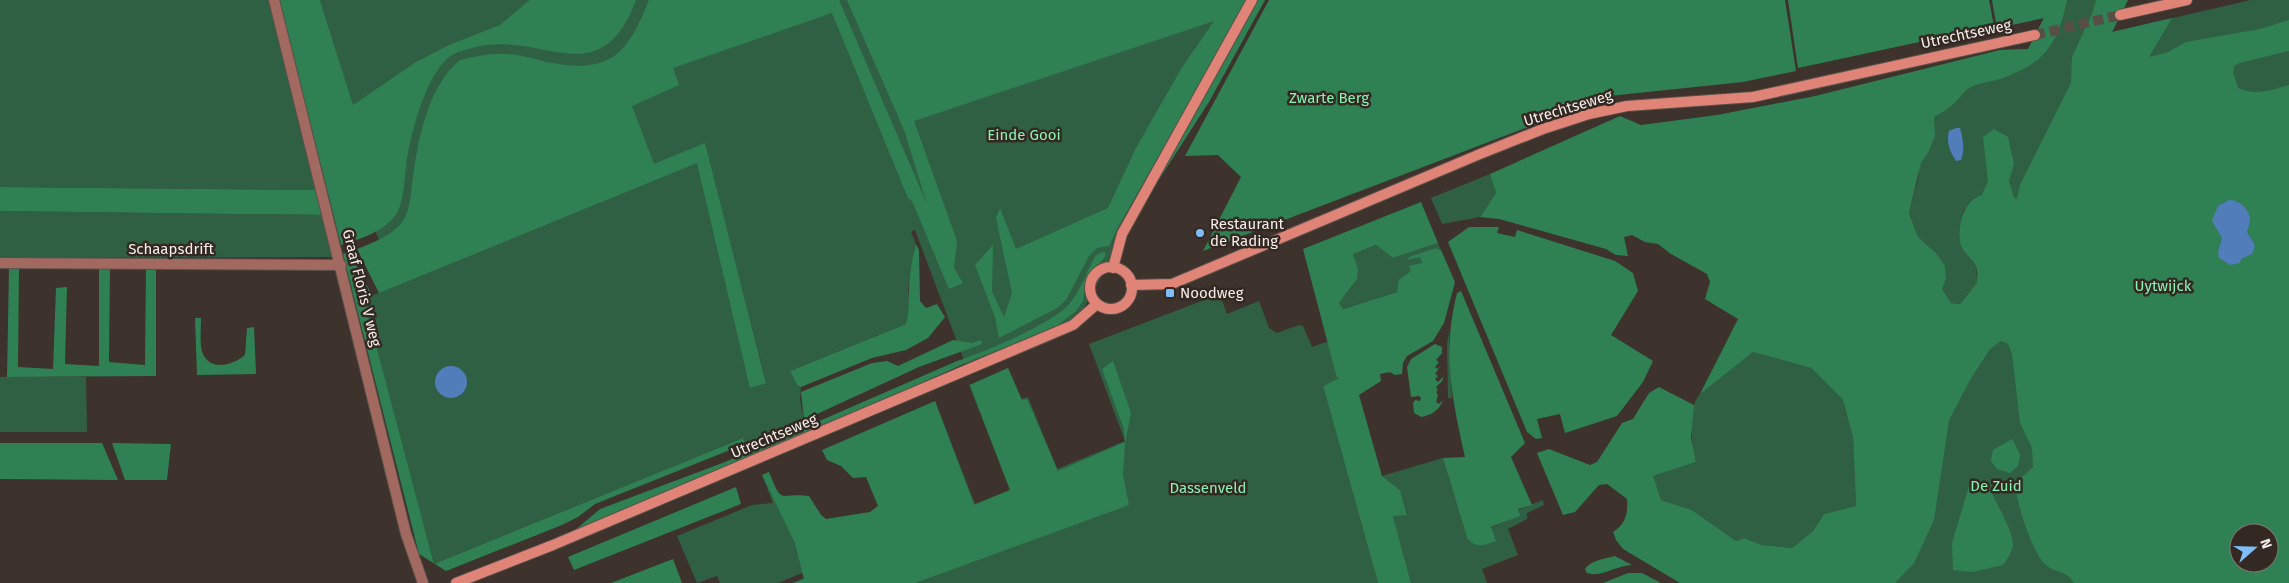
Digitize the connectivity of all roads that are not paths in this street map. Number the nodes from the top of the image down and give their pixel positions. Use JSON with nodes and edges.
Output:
{"nodes":[{"id":1,"x":274,"y":0,"type":"edge"},
{"id":2,"x":1252,"y":0,"type":"edge"},
{"id":3,"x":2187,"y":0,"type":"edge"},
{"id":4,"x":2120,"y":15,"type":"tunnel mouth"},
{"id":5,"x":2035,"y":35,"type":"tunnel mouth"},
{"id":6,"x":0,"y":263,"type":"edge"},
{"id":7,"x":341,"y":265,"type":"junction"},
{"id":8,"x":1113,"y":268,"type":"junction"},
{"id":9,"x":1131,"y":285,"type":"junction"},
{"id":10,"x":1097,"y":304,"type":"junction"},
{"id":11,"x":423,"y":583,"type":"edge"},
{"id":12,"x":456,"y":583,"type":"edge"}],
"edges":[{"from":1,"to":7,"type":"street","name":"Graaf Floris V weg"},
{"from":2,"to":8,"type":"main road"},
{"from":3,"to":4,"type":"main road"},
{"from":5,"to":9,"type":"main road","name":"Utrechtseweg"},
{"from":6,"to":7,"type":"street","name":"Schaapsdrift"},
{"from":7,"to":11,"type":"street","name":"Graaf Floris V weg"},
{"from":8,"to":9,"type":"main road"},
{"from":8,"to":10,"type":"main road"},
{"from":9,"to":10,"type":"main road"},
{"from":10,"to":12,"type":"main road","name":"Utrechtseweg"}]}
